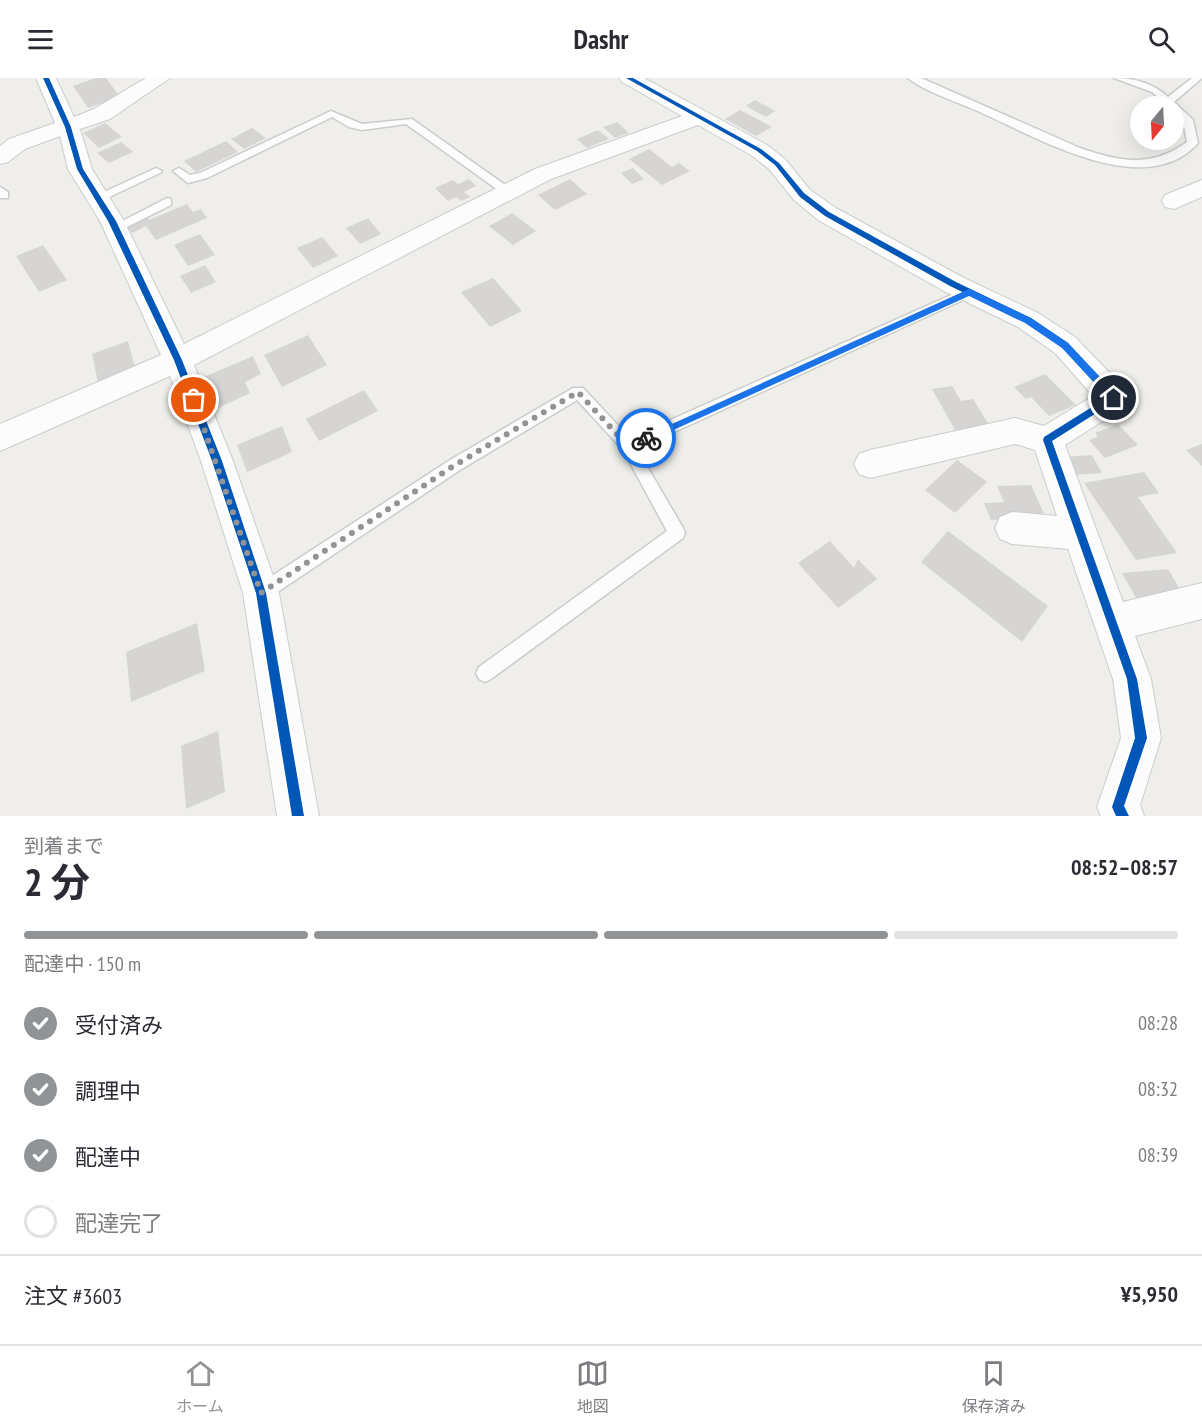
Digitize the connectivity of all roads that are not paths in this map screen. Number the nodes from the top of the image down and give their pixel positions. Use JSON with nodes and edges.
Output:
{"nodes":[{"id":1,"x":46,"y":78,"type":"edge"},
{"id":2,"x":160,"y":78,"type":"edge"},
{"id":3,"x":629,"y":78,"type":"edge"},
{"id":4,"x":913,"y":78,"type":"edge"},
{"id":5,"x":1119,"y":78,"type":"edge"},
{"id":6,"x":1198,"y":78,"type":"edge"},
{"id":7,"x":1161,"y":96,"type":"edge"},
{"id":8,"x":1180,"y":96,"type":"edge"},
{"id":9,"x":1184,"y":116,"type":"edge"},
{"id":10,"x":701,"y":117,"type":"junction"},
{"id":11,"x":68,"y":126,"type":"junction"},
{"id":12,"x":1183,"y":150,"type":"edge"},
{"id":13,"x":1184,"y":150,"type":"edge"},
{"id":14,"x":0,"y":157,"type":"edge"},
{"id":15,"x":156,"y":171,"type":"dead end"},
{"id":16,"x":179,"y":171,"type":"dead end"},
{"id":17,"x":1202,"y":188,"type":"edge"},
{"id":18,"x":509,"y":192,"type":"junction"},
{"id":19,"x":98,"y":198,"type":"junction"},
{"id":20,"x":1174,"y":201,"type":"dead end"},
{"id":21,"x":167,"y":202,"type":"dead end"},
{"id":22,"x":115,"y":228,"type":"junction"},
{"id":23,"x":969,"y":292,"type":"junction"},
{"id":24,"x":178,"y":360,"type":"junction"},
{"id":25,"x":0,"y":438,"type":"edge"},
{"id":26,"x":1047,"y":441,"type":"junction"},
{"id":27,"x":628,"y":446,"type":"junction"},
{"id":28,"x":870,"y":464,"type":"dead end"},
{"id":29,"x":1012,"y":528,"type":"dead end"},
{"id":30,"x":1081,"y":534,"type":"junction"},
{"id":31,"x":261,"y":593,"type":"junction"},
{"id":32,"x":1202,"y":601,"type":"edge"},
{"id":33,"x":1113,"y":623,"type":"junction"},
{"id":34,"x":484,"y":673,"type":"dead end"},
{"id":35,"x":298,"y":816,"type":"edge"},
{"id":36,"x":1123,"y":816,"type":"edge"}],
"edges":[{"from":1,"to":11,"type":"street"},
{"from":2,"to":11,"type":"street"},
{"from":3,"to":10,"type":"street"},
{"from":4,"to":12,"type":"lane"},
{"from":5,"to":7,"type":"lane"},
{"from":6,"to":8,"type":"lane"},
{"from":9,"to":13,"type":"lane"},
{"from":10,"to":18,"type":"street"},
{"from":10,"to":23,"type":"street"},
{"from":11,"to":14,"type":"street"},
{"from":11,"to":19,"type":"street"},
{"from":15,"to":19,"type":"lane"},
{"from":16,"to":18,"type":"lane"},
{"from":17,"to":20,"type":"street"},
{"from":18,"to":24,"type":"street"},
{"from":19,"to":22,"type":"street"},
{"from":21,"to":22,"type":"lane"},
{"from":22,"to":24,"type":"street"},
{"from":23,"to":26,"type":"street"},
{"from":23,"to":27,"type":"lane"},
{"from":24,"to":25,"type":"street"},
{"from":24,"to":31,"type":"street"},
{"from":26,"to":28,"type":"street"},
{"from":26,"to":30,"type":"street"},
{"from":27,"to":31,"type":"lane"},
{"from":27,"to":34,"type":"lane"},
{"from":29,"to":30,"type":"street"},
{"from":30,"to":33,"type":"street"},
{"from":31,"to":35,"type":"street"},
{"from":32,"to":33,"type":"street"},
{"from":33,"to":36,"type":"street"}]}
